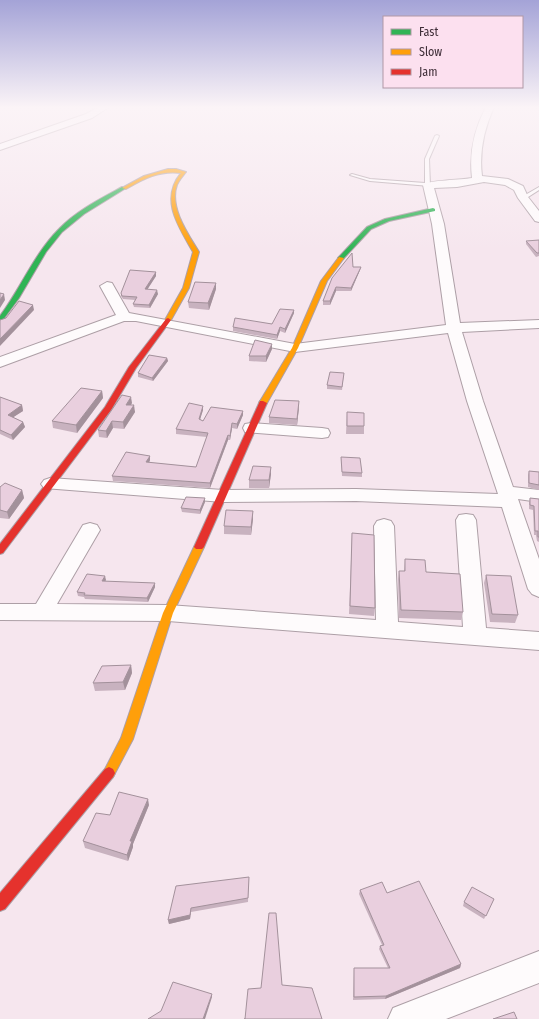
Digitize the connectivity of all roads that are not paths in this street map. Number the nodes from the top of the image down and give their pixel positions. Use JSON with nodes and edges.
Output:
{"nodes":[{"id":1,"x":429,"y":155,"type":"edge"},
{"id":2,"x":475,"y":155,"type":"edge"},
{"id":3,"x":352,"y":175,"type":"dead end"},
{"id":4,"x":477,"y":180,"type":"junction"},
{"id":5,"x":428,"y":185,"type":"junction"},
{"id":6,"x":539,"y":188,"type":"edge"},
{"id":7,"x":523,"y":198,"type":"junction"},
{"id":8,"x":433,"y":210,"type":"junction"},
{"id":9,"x":539,"y":219,"type":"edge"},
{"id":10,"x":107,"y":286,"type":"dead end"},
{"id":11,"x":124,"y":316,"type":"junction"},
{"id":12,"x":0,"y":320,"type":"edge"},
{"id":13,"x":166,"y":324,"type":"junction"},
{"id":14,"x":539,"y":324,"type":"edge"},
{"id":15,"x":454,"y":328,"type":"junction"},
{"id":16,"x":294,"y":348,"type":"junction"},
{"id":17,"x":0,"y":362,"type":"edge"},
{"id":18,"x":251,"y":428,"type":"junction"},
{"id":19,"x":322,"y":433,"type":"dead end"},
{"id":20,"x":50,"y":484,"type":"junction"},
{"id":21,"x":223,"y":496,"type":"junction"},
{"id":22,"x":539,"y":496,"type":"edge"},
{"id":23,"x":509,"y":497,"type":"junction"},
{"id":24,"x":466,"y":520,"type":"dead end"},
{"id":25,"x":384,"y":526,"type":"dead end"},
{"id":26,"x":90,"y":530,"type":"dead end"},
{"id":27,"x":0,"y":551,"type":"edge"},
{"id":28,"x":539,"y":588,"type":"edge"},
{"id":29,"x":0,"y":612,"type":"edge"},
{"id":30,"x":42,"y":612,"type":"junction"},
{"id":31,"x":168,"y":613,"type":"junction"},
{"id":32,"x":387,"y":629,"type":"junction"},
{"id":33,"x":475,"y":635,"type":"junction"},
{"id":34,"x":539,"y":641,"type":"edge"},
{"id":35,"x":0,"y":904,"type":"edge"},
{"id":36,"x":539,"y":967,"type":"edge"},
{"id":37,"x":404,"y":1019,"type":"edge"}],
"edges":[{"from":1,"to":5,"type":"lane"},
{"from":2,"to":4,"type":"street"},
{"from":3,"to":5,"type":"lane"},
{"from":4,"to":5,"type":"street"},
{"from":4,"to":7,"type":"street"},
{"from":5,"to":8,"type":"street"},
{"from":6,"to":7,"type":"lane"},
{"from":7,"to":9,"type":"street"},
{"from":8,"to":15,"type":"street"},
{"from":8,"to":16,"type":"street"},
{"from":10,"to":11,"type":"street"},
{"from":11,"to":13,"type":"street"},
{"from":11,"to":17,"type":"street"},
{"from":12,"to":13,"type":"street"},
{"from":13,"to":16,"type":"street"},
{"from":13,"to":20,"type":"street"},
{"from":14,"to":15,"type":"street"},
{"from":15,"to":16,"type":"street"},
{"from":15,"to":23,"type":"street"},
{"from":16,"to":18,"type":"street"},
{"from":18,"to":19,"type":"street"},
{"from":18,"to":21,"type":"street"},
{"from":20,"to":21,"type":"street"},
{"from":20,"to":27,"type":"street"},
{"from":21,"to":23,"type":"street"},
{"from":21,"to":31,"type":"street"},
{"from":22,"to":23,"type":"street"},
{"from":23,"to":28,"type":"street"},
{"from":24,"to":33,"type":"street"},
{"from":25,"to":32,"type":"street"},
{"from":26,"to":30,"type":"street"},
{"from":29,"to":30,"type":"street"},
{"from":30,"to":31,"type":"street"},
{"from":31,"to":32,"type":"street"},
{"from":31,"to":35,"type":"street"},
{"from":32,"to":33,"type":"street"},
{"from":33,"to":34,"type":"street"},
{"from":36,"to":37,"type":"street"}]}
